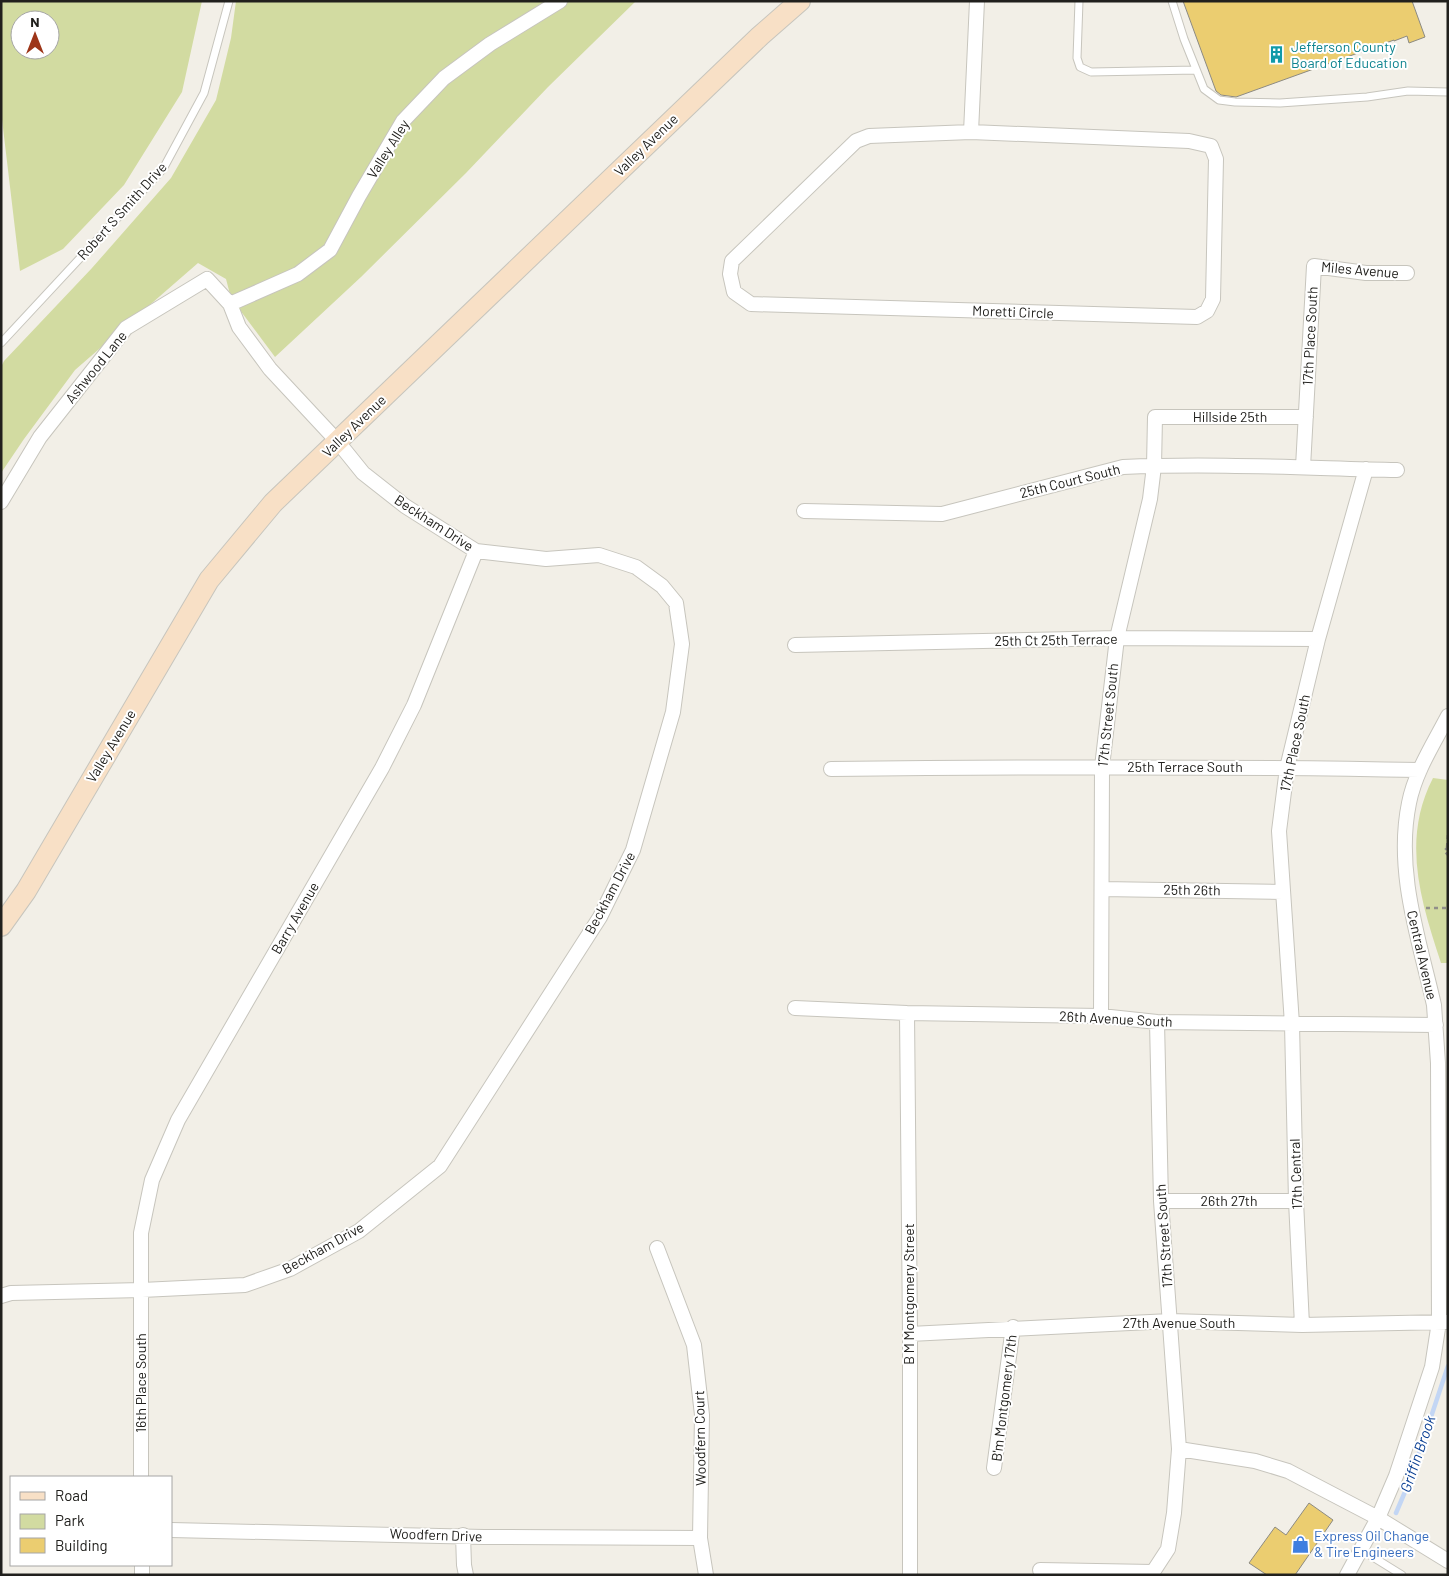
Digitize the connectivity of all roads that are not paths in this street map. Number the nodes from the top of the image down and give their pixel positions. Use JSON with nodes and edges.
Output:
{"nodes":[{"id":1,"x":228,"y":1,"type":"edge"},
{"id":2,"x":560,"y":1,"type":"edge"},
{"id":3,"x":800,"y":1,"type":"edge"},
{"id":4,"x":978,"y":1,"type":"edge"},
{"id":5,"x":1079,"y":1,"type":"edge"},
{"id":6,"x":1172,"y":1,"type":"edge"},
{"id":7,"x":1196,"y":70,"type":"junction"},
{"id":8,"x":1448,"y":92,"type":"edge"},
{"id":9,"x":972,"y":132,"type":"junction"},
{"id":10,"x":1314,"y":266,"type":"joint"},
{"id":11,"x":1407,"y":274,"type":"dead end"},
{"id":12,"x":230,"y":304,"type":"junction"},
{"id":13,"x":1,"y":344,"type":"edge"},
{"id":14,"x":270,"y":369,"type":"joint"},
{"id":15,"x":1155,"y":417,"type":"joint"},
{"id":16,"x":1306,"y":417,"type":"junction"},
{"id":17,"x":338,"y":442,"type":"junction"},
{"id":18,"x":1154,"y":466,"type":"junction"},
{"id":19,"x":1303,"y":467,"type":"junction"},
{"id":20,"x":1366,"y":470,"type":"junction"},
{"id":21,"x":1397,"y":470,"type":"dead end"},
{"id":22,"x":1,"y":502,"type":"edge"},
{"id":23,"x":804,"y":511,"type":"dead end"},
{"id":24,"x":476,"y":551,"type":"junction"},
{"id":25,"x":1117,"y":638,"type":"junction"},
{"id":26,"x":1318,"y":639,"type":"junction"},
{"id":27,"x":795,"y":645,"type":"dead end"},
{"id":28,"x":1448,"y":716,"type":"edge"},
{"id":29,"x":1102,"y":767,"type":"junction"},
{"id":30,"x":1287,"y":768,"type":"junction"},
{"id":31,"x":831,"y":769,"type":"dead end"},
{"id":32,"x":1420,"y":770,"type":"junction"},
{"id":33,"x":1102,"y":888,"type":"junction"},
{"id":34,"x":1283,"y":892,"type":"junction"},
{"id":35,"x":1,"y":926,"type":"edge"},
{"id":36,"x":796,"y":1008,"type":"dead end"},
{"id":37,"x":907,"y":1013,"type":"junction"},
{"id":38,"x":1101,"y":1016,"type":"junction"},
{"id":39,"x":1157,"y":1022,"type":"junction"},
{"id":40,"x":1292,"y":1024,"type":"junction"},
{"id":41,"x":1436,"y":1025,"type":"junction"},
{"id":42,"x":1443,"y":1063,"type":"edge"},
{"id":43,"x":1161,"y":1201,"type":"junction"},
{"id":44,"x":1296,"y":1201,"type":"junction"},
{"id":45,"x":656,"y":1248,"type":"dead end"},
{"id":46,"x":142,"y":1290,"type":"junction"},
{"id":47,"x":1,"y":1296,"type":"edge"},
{"id":48,"x":1170,"y":1320,"type":"junction"},
{"id":49,"x":1444,"y":1322,"type":"edge"},
{"id":50,"x":1302,"y":1325,"type":"junction"},
{"id":51,"x":1013,"y":1328,"type":"junction"},
{"id":52,"x":910,"y":1334,"type":"junction"},
{"id":53,"x":1179,"y":1449,"type":"junction"},
{"id":54,"x":994,"y":1468,"type":"dead end"},
{"id":55,"x":141,"y":1476,"type":"edge"},
{"id":56,"x":1378,"y":1518,"type":"junction"},
{"id":57,"x":172,"y":1530,"type":"edge"},
{"id":58,"x":463,"y":1536,"type":"junction"},
{"id":59,"x":700,"y":1538,"type":"junction"},
{"id":60,"x":1360,"y":1550,"type":"junction"},
{"id":61,"x":1448,"y":1561,"type":"edge"},
{"id":62,"x":1040,"y":1570,"type":"dead end"},
{"id":63,"x":1152,"y":1574,"type":"edge"},
{"id":64,"x":466,"y":1575,"type":"edge"},
{"id":65,"x":706,"y":1575,"type":"edge"},
{"id":66,"x":910,"y":1575,"type":"edge"},
{"id":67,"x":1347,"y":1575,"type":"edge"},
{"id":68,"x":1402,"y":1575,"type":"edge"}],
"edges":[{"from":1,"to":13,"type":"lane","name":"Robert S Smith Drive"},
{"from":2,"to":12,"type":"street","name":"Valley Alley"},
{"from":3,"to":17,"type":"main road","name":"Valley Avenue"},
{"from":4,"to":9,"type":"street"},
{"from":5,"to":7,"type":"lane"},
{"from":6,"to":7,"type":"lane"},
{"from":7,"to":8,"type":"lane"},
{"from":9,"to":9,"type":"street","name":"Moretti Circle"},
{"from":10,"to":11,"type":"street","name":"Miles Avenue"},
{"from":10,"to":16,"type":"street","name":"17th Place South"},
{"from":12,"to":14,"type":"street","name":"Ashwood Lane"},
{"from":12,"to":22,"type":"street","name":"Ashwood Lane"},
{"from":14,"to":17,"type":"street","name":"Beckham Drive"},
{"from":15,"to":16,"type":"street","name":"Hillside 25th"},
{"from":15,"to":18,"type":"street","name":"17th Street South"},
{"from":16,"to":19,"type":"street","name":"17th Place South"},
{"from":17,"to":24,"type":"street","name":"Beckham Drive"},
{"from":17,"to":35,"type":"main road","name":"Valley Avenue"},
{"from":18,"to":19,"type":"street","name":"25th Court South"},
{"from":18,"to":23,"type":"street","name":"25th Court South"},
{"from":18,"to":25,"type":"street","name":"17th Street South"},
{"from":19,"to":20,"type":"street","name":"25th Court South"},
{"from":20,"to":21,"type":"street","name":"25th Court South"},
{"from":20,"to":26,"type":"street","name":"17th Place South"},
{"from":24,"to":46,"type":"street","name":"Barry Avenue"},
{"from":24,"to":46,"type":"street","name":"Beckham Drive"},
{"from":25,"to":26,"type":"street","name":"25th Ct 25th Terrace"},
{"from":25,"to":27,"type":"street","name":"25th Ct 25th Terrace"},
{"from":25,"to":29,"type":"street","name":"17th Street South"},
{"from":26,"to":30,"type":"street","name":"17th Place South"},
{"from":28,"to":32,"type":"street","name":"Central Avenue"},
{"from":29,"to":30,"type":"street","name":"25th Terrace South"},
{"from":29,"to":31,"type":"street","name":"25th Terrace South"},
{"from":29,"to":33,"type":"street","name":"17th Street South"},
{"from":30,"to":32,"type":"street","name":"25th Terrace South"},
{"from":30,"to":34,"type":"street","name":"17th Place South"},
{"from":32,"to":41,"type":"street","name":"Central Avenue"},
{"from":33,"to":34,"type":"street","name":"25th 26th"},
{"from":33,"to":38,"type":"street","name":"17th Street South"},
{"from":34,"to":40,"type":"street","name":"17th Place South"},
{"from":36,"to":37,"type":"street","name":"26th Avenue South"},
{"from":37,"to":38,"type":"street","name":"26th Avenue South"},
{"from":37,"to":52,"type":"street","name":"B M Montgomery Street"},
{"from":38,"to":39,"type":"street","name":"26th Avenue South"},
{"from":39,"to":40,"type":"street","name":"26th Avenue South"},
{"from":39,"to":43,"type":"street","name":"17th Street South"},
{"from":40,"to":41,"type":"street","name":"26th Avenue South"},
{"from":40,"to":44,"type":"street","name":"17th Central"},
{"from":41,"to":42,"type":"street","name":"Central Avenue"},
{"from":42,"to":49,"type":"street","name":"Central Avenue"},
{"from":43,"to":44,"type":"street","name":"26th 27th"},
{"from":43,"to":48,"type":"street","name":"17th Street South"},
{"from":44,"to":50,"type":"street","name":"17th Central"},
{"from":45,"to":59,"type":"street","name":"Woodfern Court"},
{"from":46,"to":47,"type":"street","name":"Beckham Drive"},
{"from":46,"to":55,"type":"street","name":"16th Place South"},
{"from":48,"to":50,"type":"street","name":"27th Avenue South"},
{"from":48,"to":51,"type":"street","name":"27th Avenue South"},
{"from":48,"to":53,"type":"street","name":"17th Street South"},
{"from":49,"to":50,"type":"street","name":"27th Avenue South"},
{"from":49,"to":56,"type":"street","name":"Central Avenue"},
{"from":51,"to":52,"type":"street","name":"27th Avenue South"},
{"from":51,"to":54,"type":"street","name":"B'm Montgomery 17th"},
{"from":52,"to":66,"type":"street","name":"B M Montgomery Street"},
{"from":53,"to":56,"type":"street"},
{"from":53,"to":63,"type":"street","name":"17th Street South"},
{"from":56,"to":60,"type":"street","name":"Central Avenue"},
{"from":56,"to":61,"type":"street"},
{"from":57,"to":58,"type":"street","name":"Woodfern Drive"},
{"from":58,"to":59,"type":"street","name":"Woodfern Drive"},
{"from":58,"to":64,"type":"street"},
{"from":59,"to":65,"type":"street","name":"Woodfern Court"},
{"from":60,"to":67,"type":"street","name":"Central Avenue"},
{"from":60,"to":68,"type":"lane"},
{"from":62,"to":63,"type":"street"}]}
